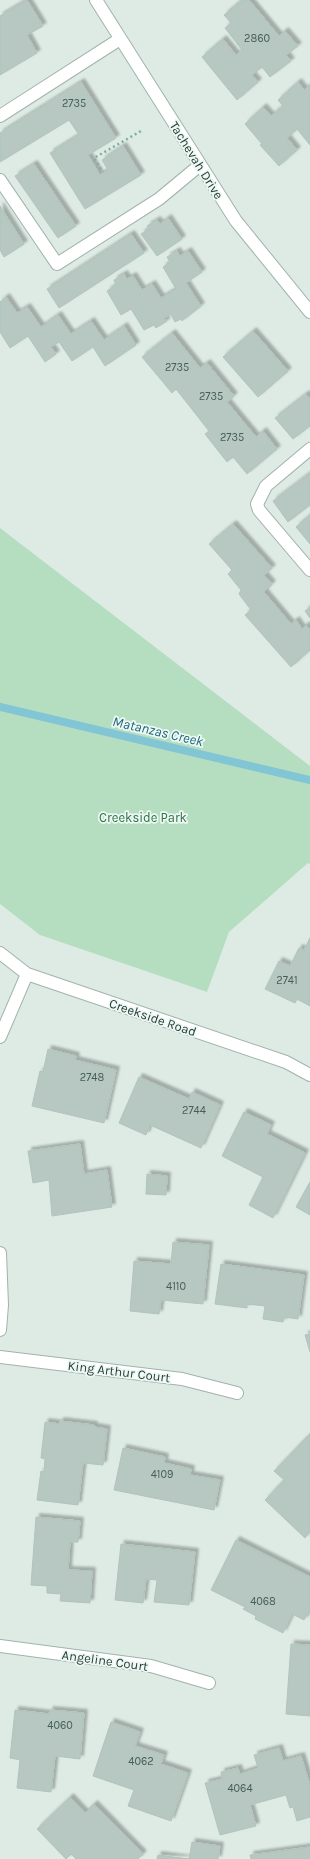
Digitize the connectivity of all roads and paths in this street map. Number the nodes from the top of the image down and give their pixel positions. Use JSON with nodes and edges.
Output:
{"nodes":[{"id":1,"x":96,"y":0,"type":"edge"},
{"id":2,"x":120,"y":39,"type":"junction"},
{"id":3,"x":0,"y":116,"type":"edge"},
{"id":4,"x":141,"y":131,"type":"dead end"},
{"id":5,"x":200,"y":165,"type":"junction"},
{"id":6,"x":101,"y":169,"type":"dead end"},
{"id":7,"x":0,"y":180,"type":"edge"},
{"id":8,"x":310,"y":312,"type":"edge"},
{"id":9,"x":310,"y":449,"type":"edge"},
{"id":10,"x":310,"y":570,"type":"edge"},
{"id":11,"x":0,"y":953,"type":"edge"},
{"id":12,"x":27,"y":974,"type":"junction"},
{"id":13,"x":0,"y":1037,"type":"edge"},
{"id":14,"x":310,"y":1075,"type":"edge"},
{"id":15,"x":0,"y":1253,"type":"edge"},
{"id":16,"x":0,"y":1330,"type":"edge"},
{"id":17,"x":0,"y":1357,"type":"edge"},
{"id":18,"x":237,"y":1393,"type":"dead end"},
{"id":19,"x":0,"y":1646,"type":"edge"},
{"id":20,"x":209,"y":1683,"type":"dead end"}],
"edges":[{"from":1,"to":2,"type":"street","name":"Tachevah Drive"},
{"from":2,"to":3,"type":"street"},
{"from":2,"to":5,"type":"street","name":"Tachevah Drive"},
{"from":4,"to":6,"type":"path"},
{"from":5,"to":7,"type":"street"},
{"from":5,"to":8,"type":"street","name":"Tachevah Drive"},
{"from":9,"to":10,"type":"street"},
{"from":11,"to":12,"type":"street","name":"Creekside Road"},
{"from":12,"to":13,"type":"street"},
{"from":12,"to":14,"type":"street","name":"Creekside Road"},
{"from":15,"to":16,"type":"street"},
{"from":17,"to":18,"type":"street","name":"King Arthur Court"},
{"from":19,"to":20,"type":"street","name":"Angeline Court"}]}
